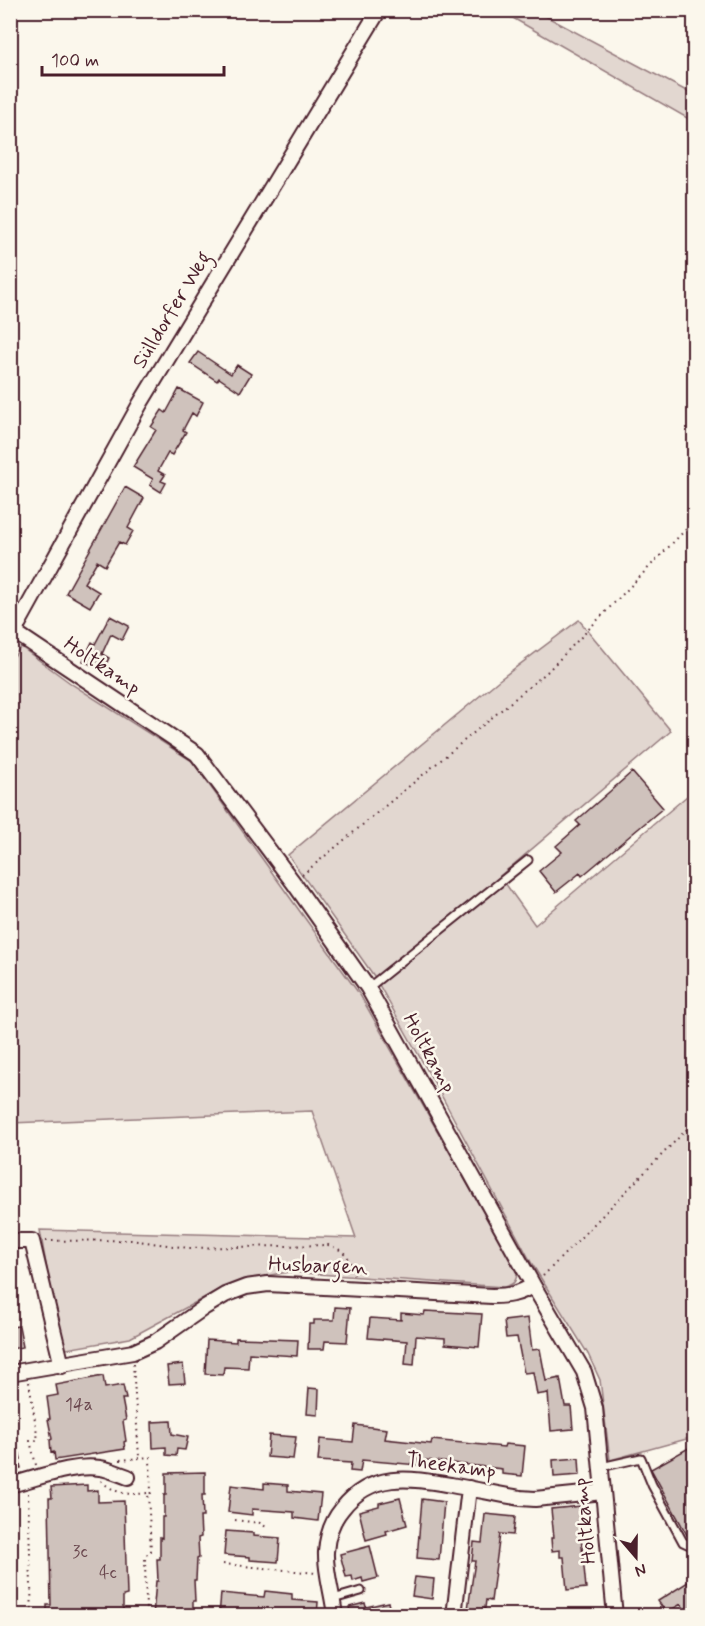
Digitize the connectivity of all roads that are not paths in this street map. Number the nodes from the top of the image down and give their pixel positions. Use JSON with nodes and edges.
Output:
{"nodes":[{"id":1,"x":379,"y":10,"type":"edge"},
{"id":2,"x":12,"y":633,"type":"edge"},
{"id":3,"x":528,"y":860,"type":"dead end"},
{"id":4,"x":368,"y":988,"type":"junction"},
{"id":5,"x":10,"y":1241,"type":"edge"},
{"id":6,"x":534,"y":1285,"type":"junction"},
{"id":7,"x":62,"y":1366,"type":"junction"},
{"id":8,"x":10,"y":1373,"type":"edge"},
{"id":9,"x":600,"y":1467,"type":"junction"},
{"id":10,"x":128,"y":1477,"type":"dead end"},
{"id":11,"x":10,"y":1485,"type":"edge"},
{"id":12,"x":469,"y":1488,"type":"junction"},
{"id":13,"x":603,"y":1492,"type":"junction"},
{"id":14,"x":694,"y":1547,"type":"edge"},
{"id":15,"x":361,"y":1591,"type":"dead end"},
{"id":16,"x":333,"y":1599,"type":"junction"},
{"id":17,"x":335,"y":1616,"type":"edge"},
{"id":18,"x":454,"y":1616,"type":"edge"},
{"id":19,"x":615,"y":1616,"type":"edge"}],
"edges":[{"from":1,"to":2,"type":"street","name":"Sülldorfer Weg"},
{"from":2,"to":4,"type":"street","name":"Holtkamp"},
{"from":3,"to":4,"type":"lane"},
{"from":4,"to":6,"type":"street","name":"Holtkamp"},
{"from":5,"to":7,"type":"street"},
{"from":6,"to":7,"type":"street","name":"Husbargen"},
{"from":6,"to":9,"type":"street","name":"Holtkamp"},
{"from":7,"to":8,"type":"street","name":"Husbargen"},
{"from":9,"to":13,"type":"street","name":"Holtkamp"},
{"from":9,"to":14,"type":"lane"},
{"from":10,"to":11,"type":"street"},
{"from":12,"to":13,"type":"street","name":"Theekamp"},
{"from":12,"to":16,"type":"street","name":"Theekamp"},
{"from":12,"to":18,"type":"street"},
{"from":13,"to":19,"type":"street","name":"Holtkamp"},
{"from":15,"to":16,"type":"lane"},
{"from":16,"to":17,"type":"street","name":"Theekamp"}]}
